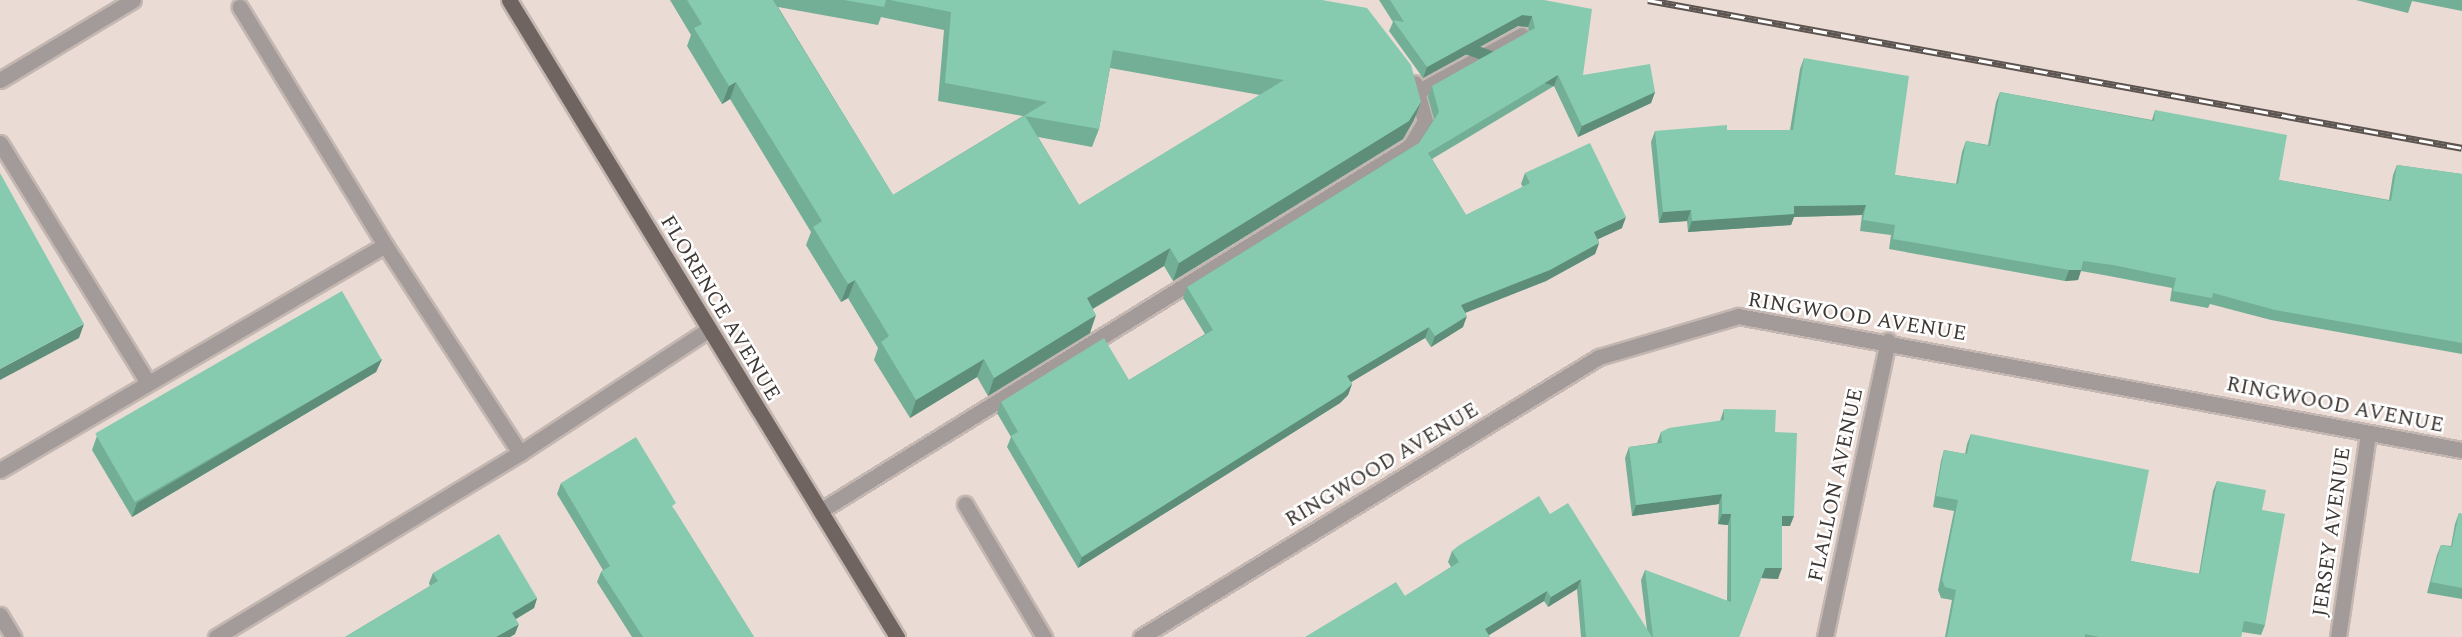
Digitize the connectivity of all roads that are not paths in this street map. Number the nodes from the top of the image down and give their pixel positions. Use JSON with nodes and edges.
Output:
{"nodes":[{"id":1,"x":133,"y":0,"type":"edge"},
{"id":2,"x":509,"y":0,"type":"edge"},
{"id":3,"x":240,"y":7,"type":"dead end"},
{"id":4,"x":1522,"y":35,"type":"edge"},
{"id":5,"x":1407,"y":70,"type":"edge"},
{"id":6,"x":0,"y":80,"type":"edge"},
{"id":7,"x":1417,"y":92,"type":"junction"},
{"id":8,"x":0,"y":143,"type":"edge"},
{"id":9,"x":385,"y":245,"type":"junction"},
{"id":10,"x":708,"y":330,"type":"junction"},
{"id":11,"x":1888,"y":341,"type":"junction"},
{"id":12,"x":147,"y":381,"type":"junction"},
{"id":13,"x":2368,"y":433,"type":"junction"},
{"id":14,"x":2462,"y":450,"type":"edge"},
{"id":15,"x":520,"y":453,"type":"junction"},
{"id":16,"x":0,"y":470,"type":"edge"},
{"id":17,"x":965,"y":504,"type":"dead end"},
{"id":18,"x":820,"y":511,"type":"junction"},
{"id":19,"x":0,"y":615,"type":"edge"},
{"id":20,"x":13,"y":637,"type":"edge"},
{"id":21,"x":216,"y":637,"type":"edge"},
{"id":22,"x":897,"y":637,"type":"edge"},
{"id":23,"x":1044,"y":637,"type":"edge"},
{"id":24,"x":1141,"y":637,"type":"edge"},
{"id":25,"x":1825,"y":637,"type":"edge"},
{"id":26,"x":2338,"y":637,"type":"edge"}],
"edges":[{"from":1,"to":6,"type":"street"},
{"from":2,"to":10,"type":"main road","name":"FLORENCE AVENUE"},
{"from":3,"to":9,"type":"street"},
{"from":4,"to":7,"type":"street"},
{"from":5,"to":7,"type":"street"},
{"from":7,"to":18,"type":"street"},
{"from":8,"to":12,"type":"street"},
{"from":9,"to":12,"type":"street"},
{"from":9,"to":15,"type":"street"},
{"from":10,"to":15,"type":"street"},
{"from":10,"to":18,"type":"main road","name":"FLORENCE AVENUE"},
{"from":11,"to":13,"type":"street","name":"RINGWOOD AVENUE"},
{"from":11,"to":24,"type":"street","name":"RINGWOOD AVENUE"},
{"from":11,"to":25,"type":"street","name":"FLALLON AVENUE"},
{"from":12,"to":16,"type":"street"},
{"from":13,"to":14,"type":"street","name":"RINGWOOD AVENUE"},
{"from":13,"to":26,"type":"street","name":"JERSEY AVENUE"},
{"from":15,"to":21,"type":"street"},
{"from":17,"to":23,"type":"street"},
{"from":18,"to":22,"type":"main road","name":"FLORENCE AVENUE"},
{"from":19,"to":20,"type":"street"}]}
